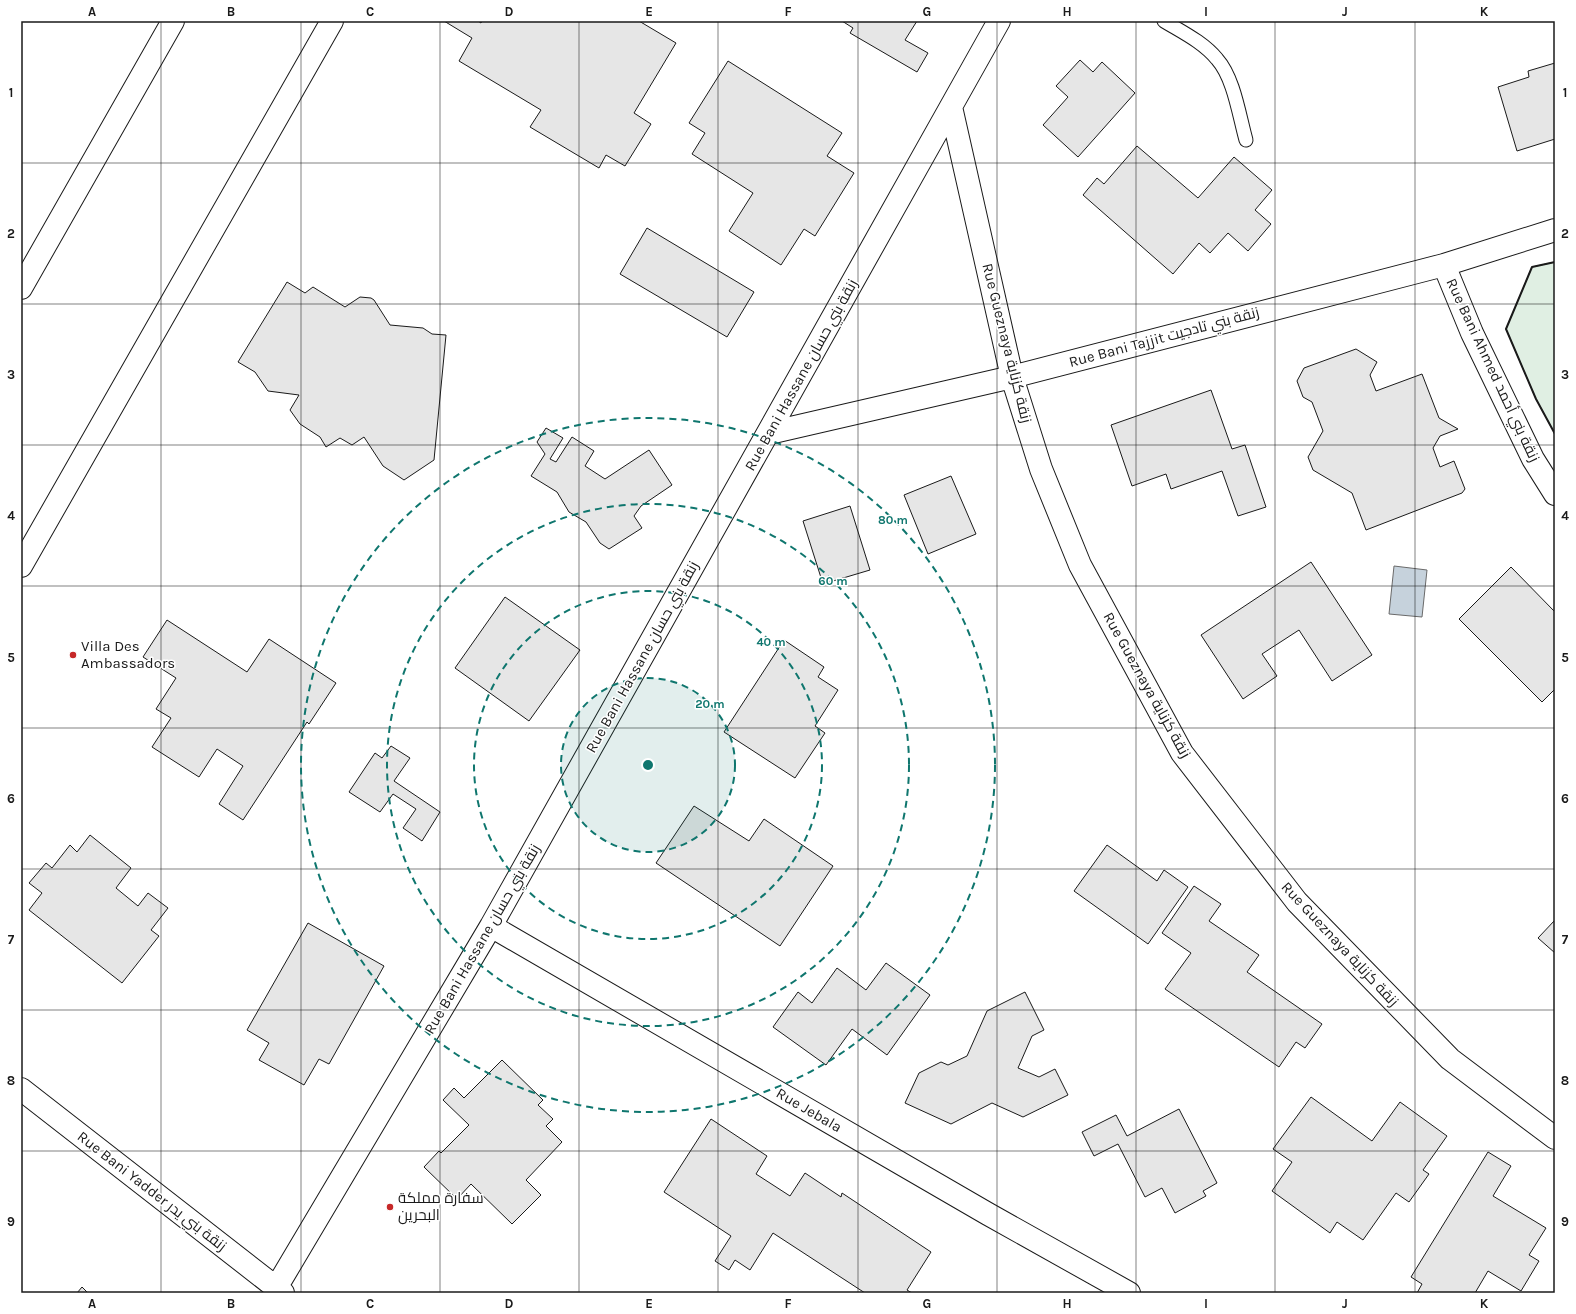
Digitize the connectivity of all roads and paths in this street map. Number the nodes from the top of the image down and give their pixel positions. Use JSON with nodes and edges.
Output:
{"nodes":[{"id":1,"x":173,"y":21,"type":"edge"},
{"id":2,"x":332,"y":21,"type":"edge"},
{"id":3,"x":999,"y":21,"type":"edge"},
{"id":4,"x":1164,"y":21,"type":"edge"},
{"id":5,"x":951,"y":107,"type":"junction"},
{"id":6,"x":1246,"y":140,"type":"dead end"},
{"id":7,"x":1555,"y":230,"type":"edge"},
{"id":8,"x":1444,"y":265,"type":"junction"},
{"id":9,"x":21,"y":288,"type":"edge"},
{"id":10,"x":1012,"y":376,"type":"junction"},
{"id":11,"x":769,"y":433,"type":"junction"},
{"id":12,"x":1555,"y":494,"type":"edge"},
{"id":13,"x":21,"y":566,"type":"edge"},
{"id":14,"x":491,"y":926,"type":"junction"},
{"id":15,"x":21,"y":1089,"type":"edge"},
{"id":16,"x":1555,"y":1138,"type":"edge"},
{"id":17,"x":280,"y":1290,"type":"edge"},
{"id":18,"x":1129,"y":1293,"type":"edge"}],
"edges":[{"from":1,"to":9,"type":"street"},
{"from":2,"to":13,"type":"street"},
{"from":3,"to":5,"type":"street","name":"Rue Bani Hassane زنقة بني حسان"},
{"from":4,"to":6,"type":"lane"},
{"from":5,"to":10,"type":"street","name":"Rue Gueznaya زنقة كزناية"},
{"from":5,"to":11,"type":"street","name":"Rue Bani Hassane زنقة بني حسان"},
{"from":7,"to":8,"type":"street","name":"Rue Bani Tajjit زنقة بني تادجيت"},
{"from":8,"to":10,"type":"street","name":"Rue Bani Tajjit زنقة بني تادجيت"},
{"from":8,"to":12,"type":"street","name":"Rue Bani Ahmed زنقة بني أحمد"},
{"from":10,"to":11,"type":"street","name":"Rue Bani Tajjit زنقة بني تادجيت"},
{"from":10,"to":16,"type":"street","name":"Rue Gueznaya زنقة كزناية"},
{"from":11,"to":14,"type":"street","name":"Rue Bani Hassane زنقة بني حسان"},
{"from":14,"to":17,"type":"street","name":"Rue Bani Hassane زنقة بني حسان"},
{"from":14,"to":18,"type":"street","name":"Rue Jebala"},
{"from":15,"to":17,"type":"street","name":"Rue Bani Yadder زنقة بني يدر"}]}
